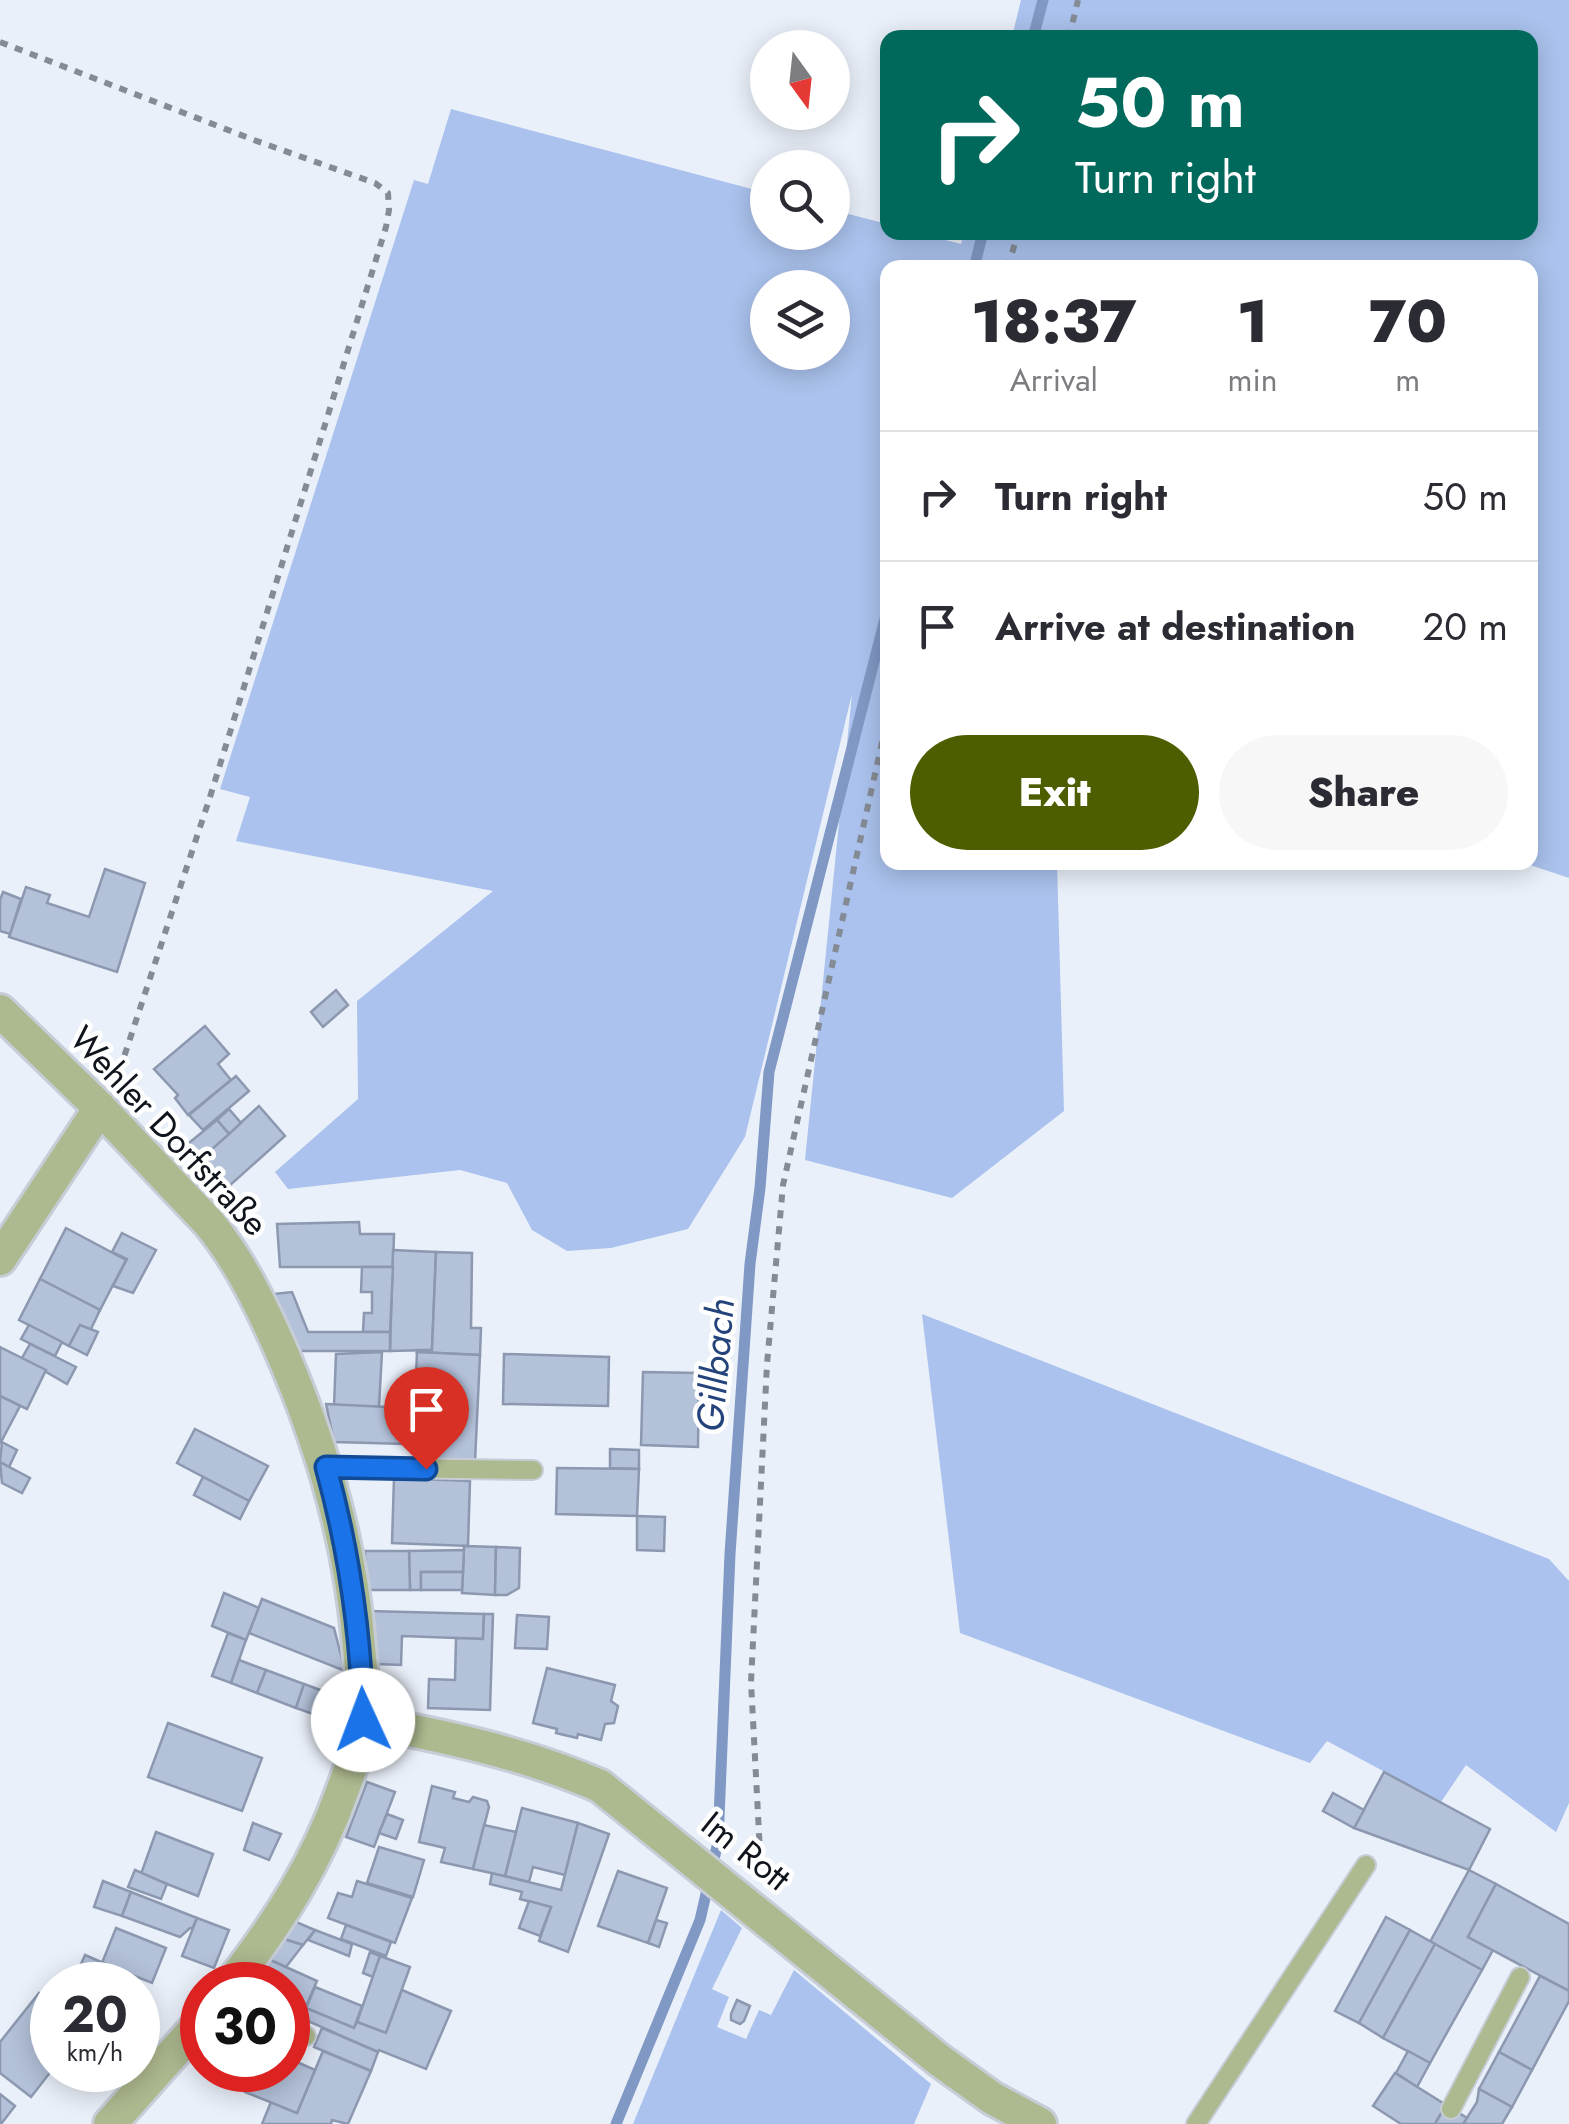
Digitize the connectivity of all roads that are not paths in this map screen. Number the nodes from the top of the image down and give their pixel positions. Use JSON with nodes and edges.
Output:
{"nodes":[{"id":1,"x":0,"y":1011,"type":"edge"},
{"id":2,"x":100,"y":1108,"type":"junction"},
{"id":3,"x":0,"y":1258,"type":"edge"},
{"id":4,"x":326,"y":1467,"type":"junction"},
{"id":5,"x":533,"y":1470,"type":"dead end"},
{"id":6,"x":363,"y":1720,"type":"junction"},
{"id":7,"x":1366,"y":1864,"type":"dead end"},
{"id":8,"x":247,"y":1962,"type":"edge"},
{"id":9,"x":1520,"y":1977,"type":"dead end"},
{"id":10,"x":180,"y":2046,"type":"edge"},
{"id":11,"x":1451,"y":2109,"type":"dead end"},
{"id":12,"x":110,"y":2124,"type":"edge"},
{"id":13,"x":1040,"y":2124,"type":"edge"},
{"id":14,"x":1196,"y":2124,"type":"edge"}],
"edges":[{"from":1,"to":2,"type":"street","name":"Wehler Dorfstraße"},
{"from":2,"to":3,"type":"street"},
{"from":2,"to":4,"type":"street","name":"Wehler Dorfstraße"},
{"from":4,"to":5,"type":"lane"},
{"from":4,"to":6,"type":"street","name":"Wehler Dorfstraße"},
{"from":6,"to":8,"type":"street","name":"Wehler Dorfstraße"},
{"from":6,"to":13,"type":"street","name":"Im Rott"},
{"from":7,"to":14,"type":"lane"},
{"from":9,"to":11,"type":"lane"},
{"from":10,"to":12,"type":"street"}]}
